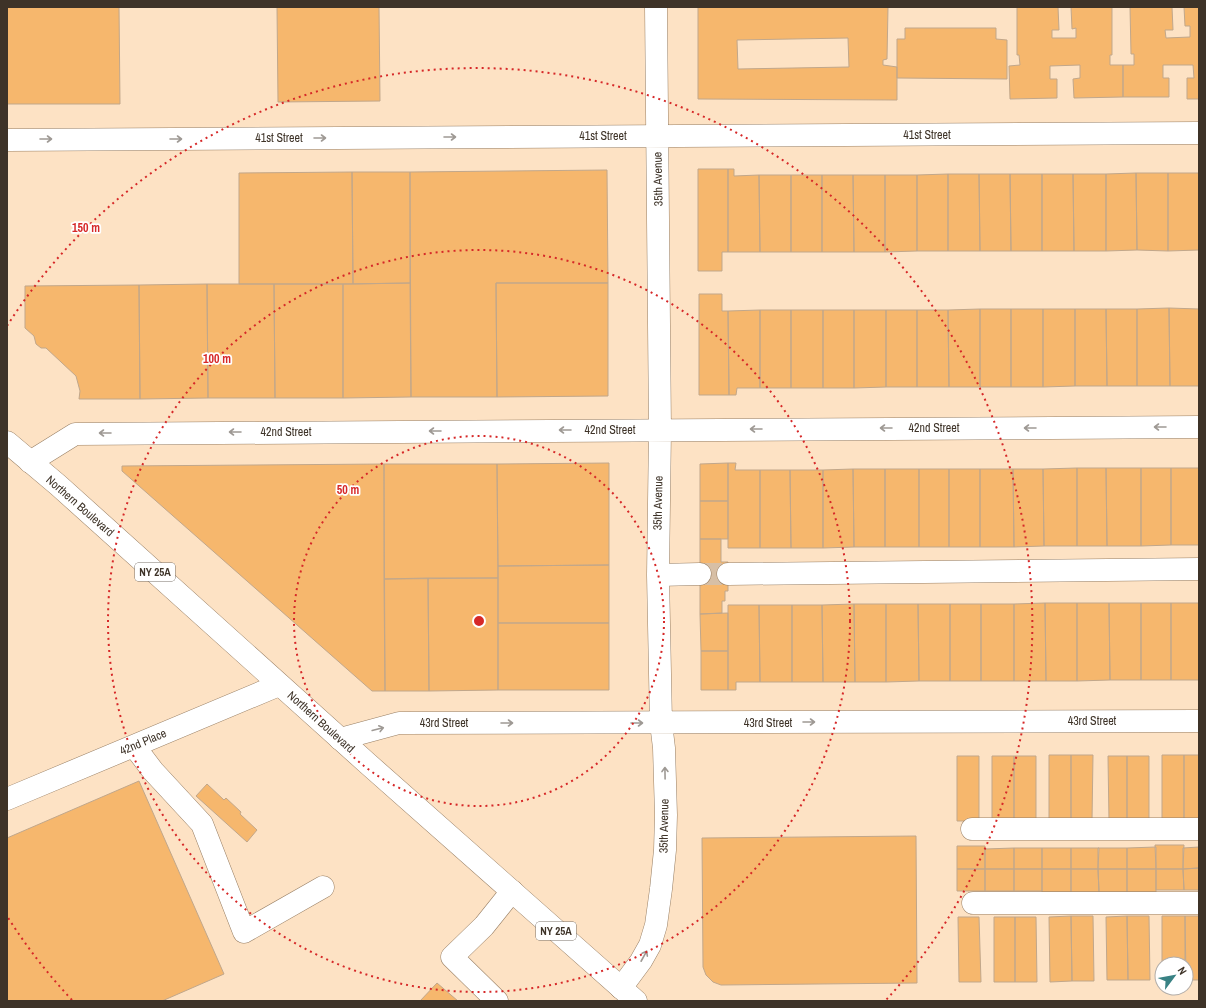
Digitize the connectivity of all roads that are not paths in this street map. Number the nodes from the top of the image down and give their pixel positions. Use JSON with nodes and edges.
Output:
{"nodes":[{"id":1,"x":656,"y":7,"type":"edge"},
{"id":2,"x":1199,"y":133,"type":"edge"},
{"id":3,"x":657,"y":136,"type":"junction"},
{"id":4,"x":7,"y":140,"type":"edge"},
{"id":5,"x":1199,"y":427,"type":"edge"},
{"id":6,"x":660,"y":430,"type":"junction"},
{"id":7,"x":7,"y":442,"type":"edge"},
{"id":8,"x":30,"y":462,"type":"junction"},
{"id":9,"x":1199,"y":569,"type":"edge"},
{"id":10,"x":700,"y":574,"type":"tunnel mouth"},
{"id":11,"x":728,"y":574,"type":"tunnel mouth"},
{"id":12,"x":658,"y":575,"type":"junction"},
{"id":13,"x":279,"y":685,"type":"junction"},
{"id":14,"x":1199,"y":721,"type":"edge"},
{"id":15,"x":661,"y":723,"type":"junction"},
{"id":16,"x":340,"y":739,"type":"junction"},
{"id":17,"x":134,"y":746,"type":"junction"},
{"id":18,"x":7,"y":799,"type":"edge"},
{"id":19,"x":972,"y":829,"type":"dead end"},
{"id":20,"x":1199,"y":829,"type":"edge"},
{"id":21,"x":323,"y":887,"type":"dead end"},
{"id":22,"x":512,"y":892,"type":"junction"},
{"id":23,"x":973,"y":903,"type":"dead end"},
{"id":24,"x":1199,"y":903,"type":"edge"},
{"id":25,"x":628,"y":994,"type":"edge"},
{"id":26,"x":497,"y":1001,"type":"edge"}],
"edges":[{"from":1,"to":3,"type":"street","name":"35th Avenue"},
{"from":2,"to":3,"type":"street","name":"41st Street"},
{"from":4,"to":3,"type":"street","name":"41st Street","one_way":true},
{"from":3,"to":6,"type":"street","name":"35th Avenue"},
{"from":5,"to":6,"type":"street","name":"42nd Street","one_way":true},
{"from":6,"to":8,"type":"street","name":"42nd Street","one_way":true},
{"from":6,"to":12,"type":"street","name":"35th Avenue"},
{"from":7,"to":8,"type":"street","name":"Northern Boulevard","number":"NY 25A"},
{"from":8,"to":13,"type":"street","name":"Northern Boulevard","number":"NY 25A"},
{"from":9,"to":11,"type":"street"},
{"from":10,"to":12,"type":"street"},
{"from":12,"to":15,"type":"street","name":"35th Avenue"},
{"from":13,"to":16,"type":"street","name":"Northern Boulevard","number":"NY 25A"},
{"from":13,"to":17,"type":"street","name":"42nd Place"},
{"from":15,"to":14,"type":"street","name":"43rd Street","one_way":true},
{"from":16,"to":15,"type":"street","name":"43rd Street","one_way":true},
{"from":25,"to":15,"type":"street","name":"35th Avenue","one_way":true},
{"from":16,"to":22,"type":"street","name":"Northern Boulevard","number":"NY 25A"},
{"from":17,"to":18,"type":"street","name":"42nd Place"},
{"from":17,"to":21,"type":"street"},
{"from":19,"to":20,"type":"street"},
{"from":22,"to":25,"type":"street","name":"Northern Boulevard","number":"NY 25A"},
{"from":22,"to":26,"type":"street"},
{"from":23,"to":24,"type":"street"}]}
